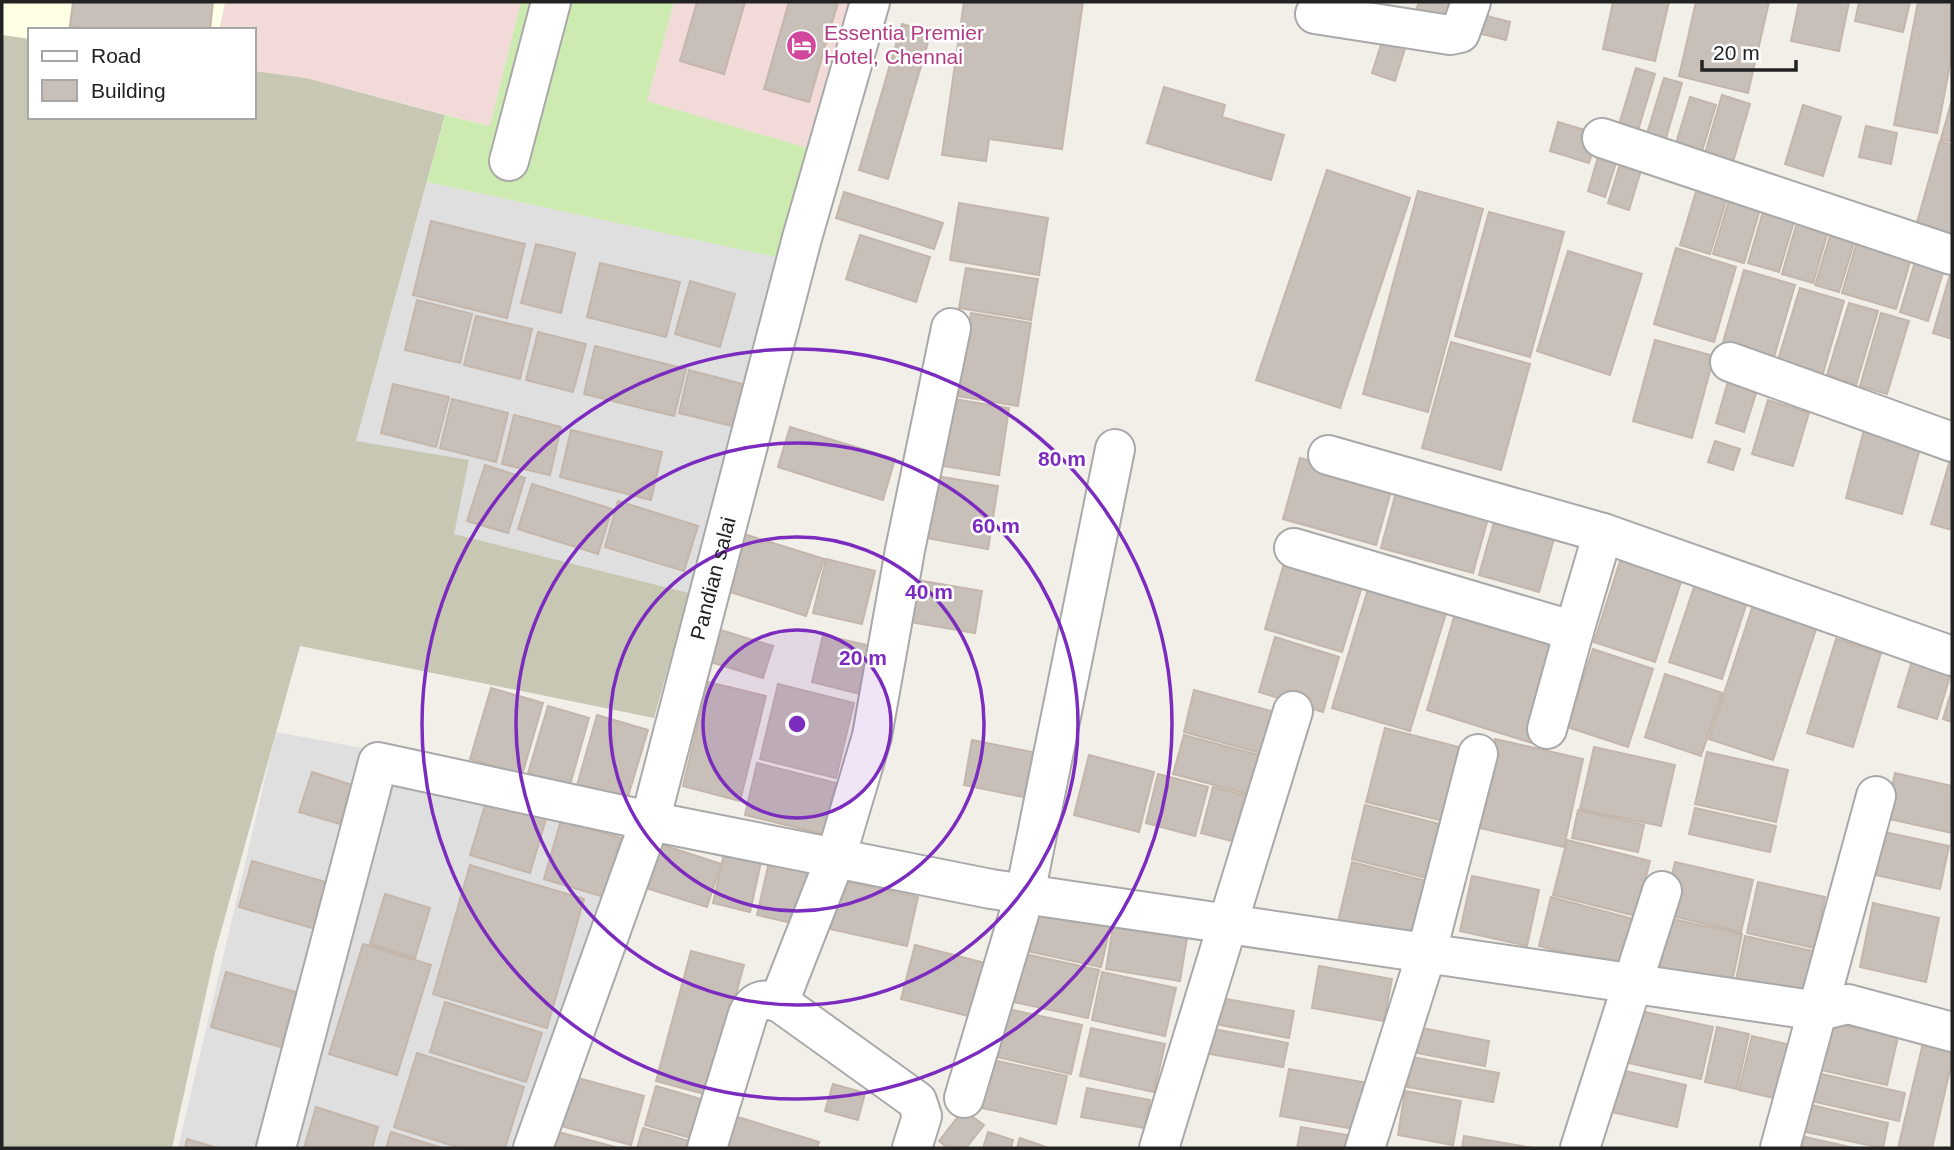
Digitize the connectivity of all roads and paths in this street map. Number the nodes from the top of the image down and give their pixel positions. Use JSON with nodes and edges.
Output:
{"nodes":[{"id":1,"x":551,"y":2,"type":"edge"},
{"id":2,"x":870,"y":2,"type":"edge"},
{"id":3,"x":1471,"y":2,"type":"edge"},
{"id":4,"x":1315,"y":14,"type":"dead end"},
{"id":5,"x":1602,"y":138,"type":"dead end"},
{"id":6,"x":509,"y":161,"type":"dead end"},
{"id":7,"x":1952,"y":255,"type":"edge"},
{"id":8,"x":951,"y":328,"type":"dead end"},
{"id":9,"x":1730,"y":362,"type":"dead end"},
{"id":10,"x":1952,"y":442,"type":"edge"},
{"id":11,"x":1115,"y":449,"type":"dead end"},
{"id":12,"x":1328,"y":455,"type":"dead end"},
{"id":13,"x":1603,"y":533,"type":"junction"},
{"id":14,"x":1294,"y":548,"type":"dead end"},
{"id":15,"x":1574,"y":631,"type":"junction"},
{"id":16,"x":1952,"y":656,"type":"edge"},
{"id":17,"x":1293,"y":711,"type":"dead end"},
{"id":18,"x":1547,"y":729,"type":"dead end"},
{"id":19,"x":1478,"y":754,"type":"dead end"},
{"id":20,"x":1876,"y":796,"type":"dead end"},
{"id":21,"x":650,"y":821,"type":"junction"},
{"id":22,"x":836,"y":857,"type":"junction"},
{"id":23,"x":1662,"y":891,"type":"dead end"},
{"id":24,"x":1025,"y":894,"type":"junction"},
{"id":25,"x":1228,"y":925,"type":"junction"},
{"id":26,"x":1426,"y":955,"type":"junction"},
{"id":27,"x":1633,"y":984,"type":"junction"},
{"id":28,"x":779,"y":1002,"type":"junction"},
{"id":29,"x":1819,"y":1011,"type":"junction"},
{"id":30,"x":1952,"y":1032,"type":"edge"},
{"id":31,"x":964,"y":1098,"type":"dead end"},
{"id":32,"x":276,"y":1148,"type":"edge"},
{"id":33,"x":533,"y":1148,"type":"edge"},
{"id":34,"x":707,"y":1148,"type":"edge"},
{"id":35,"x":912,"y":1148,"type":"edge"},
{"id":36,"x":1159,"y":1148,"type":"edge"},
{"id":37,"x":1365,"y":1148,"type":"edge"},
{"id":38,"x":1580,"y":1148,"type":"edge"},
{"id":39,"x":1780,"y":1148,"type":"edge"}],
"edges":[{"from":1,"to":6,"type":"street"},
{"from":2,"to":21,"type":"street","name":"Pandian salai"},
{"from":3,"to":4,"type":"street"},
{"from":5,"to":7,"type":"street"},
{"from":8,"to":22,"type":"street"},
{"from":9,"to":10,"type":"street"},
{"from":11,"to":24,"type":"street"},
{"from":12,"to":13,"type":"street"},
{"from":13,"to":15,"type":"street"},
{"from":13,"to":16,"type":"street"},
{"from":14,"to":15,"type":"street"},
{"from":15,"to":18,"type":"street"},
{"from":17,"to":25,"type":"street"},
{"from":19,"to":26,"type":"street"},
{"from":20,"to":29,"type":"street"},
{"from":21,"to":22,"type":"street"},
{"from":21,"to":32,"type":"street"},
{"from":21,"to":33,"type":"street","name":"Pandian salai"},
{"from":22,"to":24,"type":"street"},
{"from":22,"to":28,"type":"street"},
{"from":23,"to":27,"type":"street"},
{"from":24,"to":25,"type":"street"},
{"from":24,"to":31,"type":"street"},
{"from":25,"to":26,"type":"street"},
{"from":25,"to":36,"type":"street"},
{"from":26,"to":27,"type":"street"},
{"from":26,"to":37,"type":"street"},
{"from":27,"to":29,"type":"street"},
{"from":27,"to":38,"type":"street"},
{"from":28,"to":34,"type":"street"},
{"from":28,"to":35,"type":"street"},
{"from":29,"to":30,"type":"street"},
{"from":29,"to":39,"type":"street"}]}
